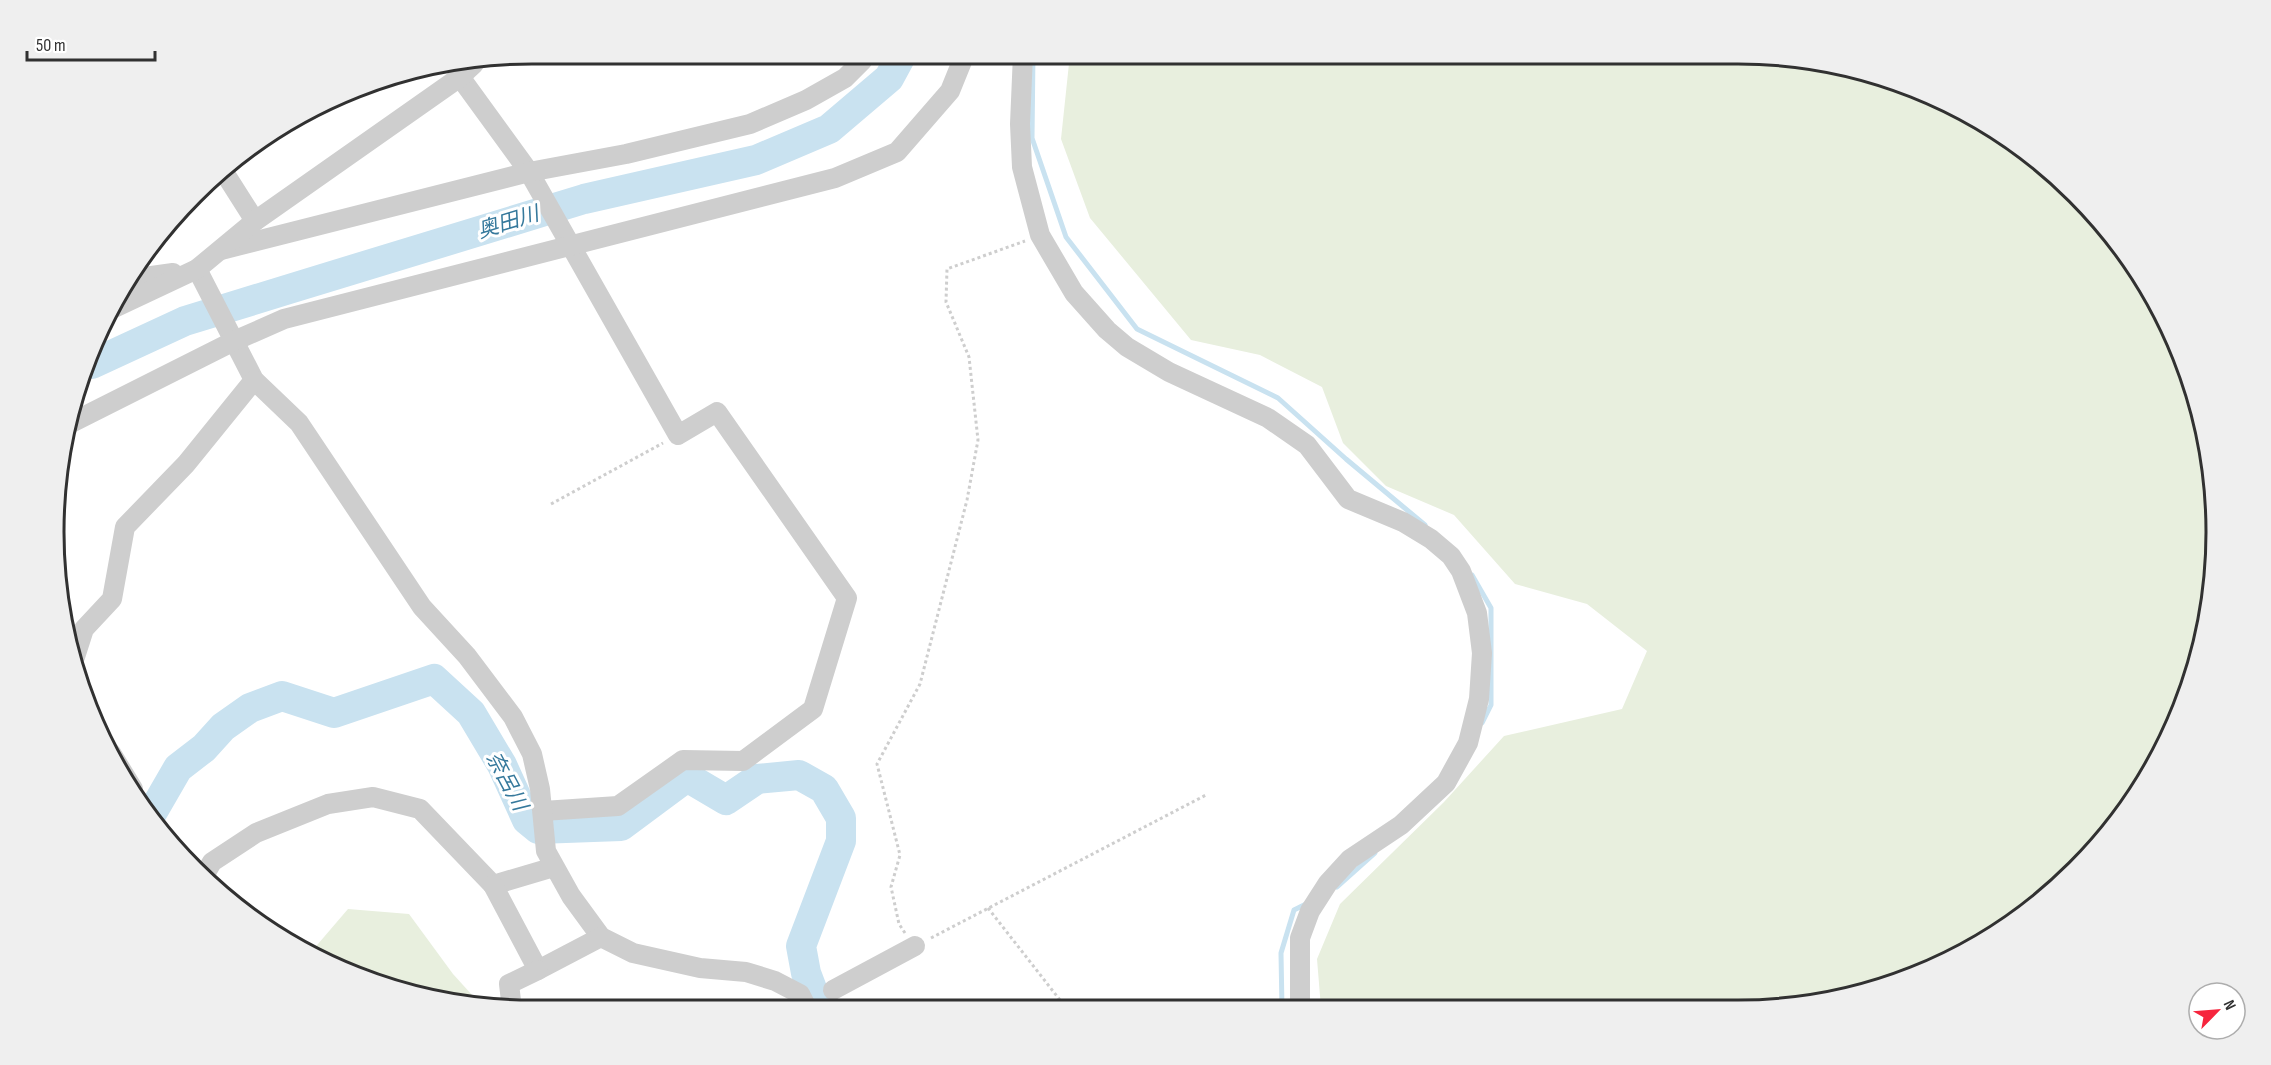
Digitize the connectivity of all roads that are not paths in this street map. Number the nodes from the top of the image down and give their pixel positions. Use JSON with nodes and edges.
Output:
{"nodes":[{"id":1,"x":859,"y":64,"type":"edge"},
{"id":2,"x":961,"y":64,"type":"edge"},
{"id":3,"x":1023,"y":64,"type":"edge"},
{"id":4,"x":467,"y":70,"type":"edge"},
{"id":5,"x":529,"y":172,"type":"junction"},
{"id":6,"x":228,"y":178,"type":"edge"},
{"id":7,"x":255,"y":221,"type":"junction"},
{"id":8,"x":567,"y":240,"type":"junction"},
{"id":9,"x":221,"y":250,"type":"junction"},
{"id":10,"x":201,"y":276,"type":"junction"},
{"id":11,"x":139,"y":279,"type":"edge"},
{"id":12,"x":124,"y":305,"type":"edge"},
{"id":13,"x":230,"y":333,"type":"junction"},
{"id":14,"x":255,"y":380,"type":"junction"},
{"id":15,"x":78,"y":419,"type":"edge"},
{"id":16,"x":78,"y":647,"type":"edge"},
{"id":17,"x":543,"y":816,"type":"junction"},
{"id":18,"x":550,"y":859,"type":"junction"},
{"id":19,"x":208,"y":869,"type":"edge"},
{"id":20,"x":493,"y":885,"type":"junction"},
{"id":21,"x":601,"y":937,"type":"junction"},
{"id":22,"x":915,"y":946,"type":"road end"},
{"id":23,"x":538,"y":970,"type":"junction"},
{"id":24,"x":833,"y":990,"type":"dead end"},
{"id":25,"x":511,"y":999,"type":"edge"},
{"id":26,"x":803,"y":1000,"type":"edge"},
{"id":27,"x":1300,"y":1000,"type":"edge"}],
"edges":[{"from":1,"to":5,"type":"street"},
{"from":2,"to":8,"type":"street"},
{"from":3,"to":27,"type":"street"},
{"from":4,"to":5,"type":"street"},
{"from":4,"to":7,"type":"street"},
{"from":5,"to":8,"type":"street"},
{"from":5,"to":9,"type":"street"},
{"from":6,"to":7,"type":"street"},
{"from":7,"to":9,"type":"street"},
{"from":8,"to":13,"type":"street"},
{"from":8,"to":17,"type":"street"},
{"from":9,"to":10,"type":"street"},
{"from":10,"to":11,"type":"street"},
{"from":10,"to":12,"type":"street"},
{"from":10,"to":13,"type":"street"},
{"from":13,"to":14,"type":"street"},
{"from":13,"to":15,"type":"street"},
{"from":14,"to":16,"type":"street"},
{"from":14,"to":17,"type":"street"},
{"from":17,"to":18,"type":"street"},
{"from":18,"to":20,"type":"street"},
{"from":18,"to":21,"type":"street"},
{"from":19,"to":20,"type":"street"},
{"from":20,"to":23,"type":"street"},
{"from":21,"to":23,"type":"street"},
{"from":21,"to":26,"type":"street"},
{"from":22,"to":24,"type":"street"},
{"from":23,"to":25,"type":"street"}]}
